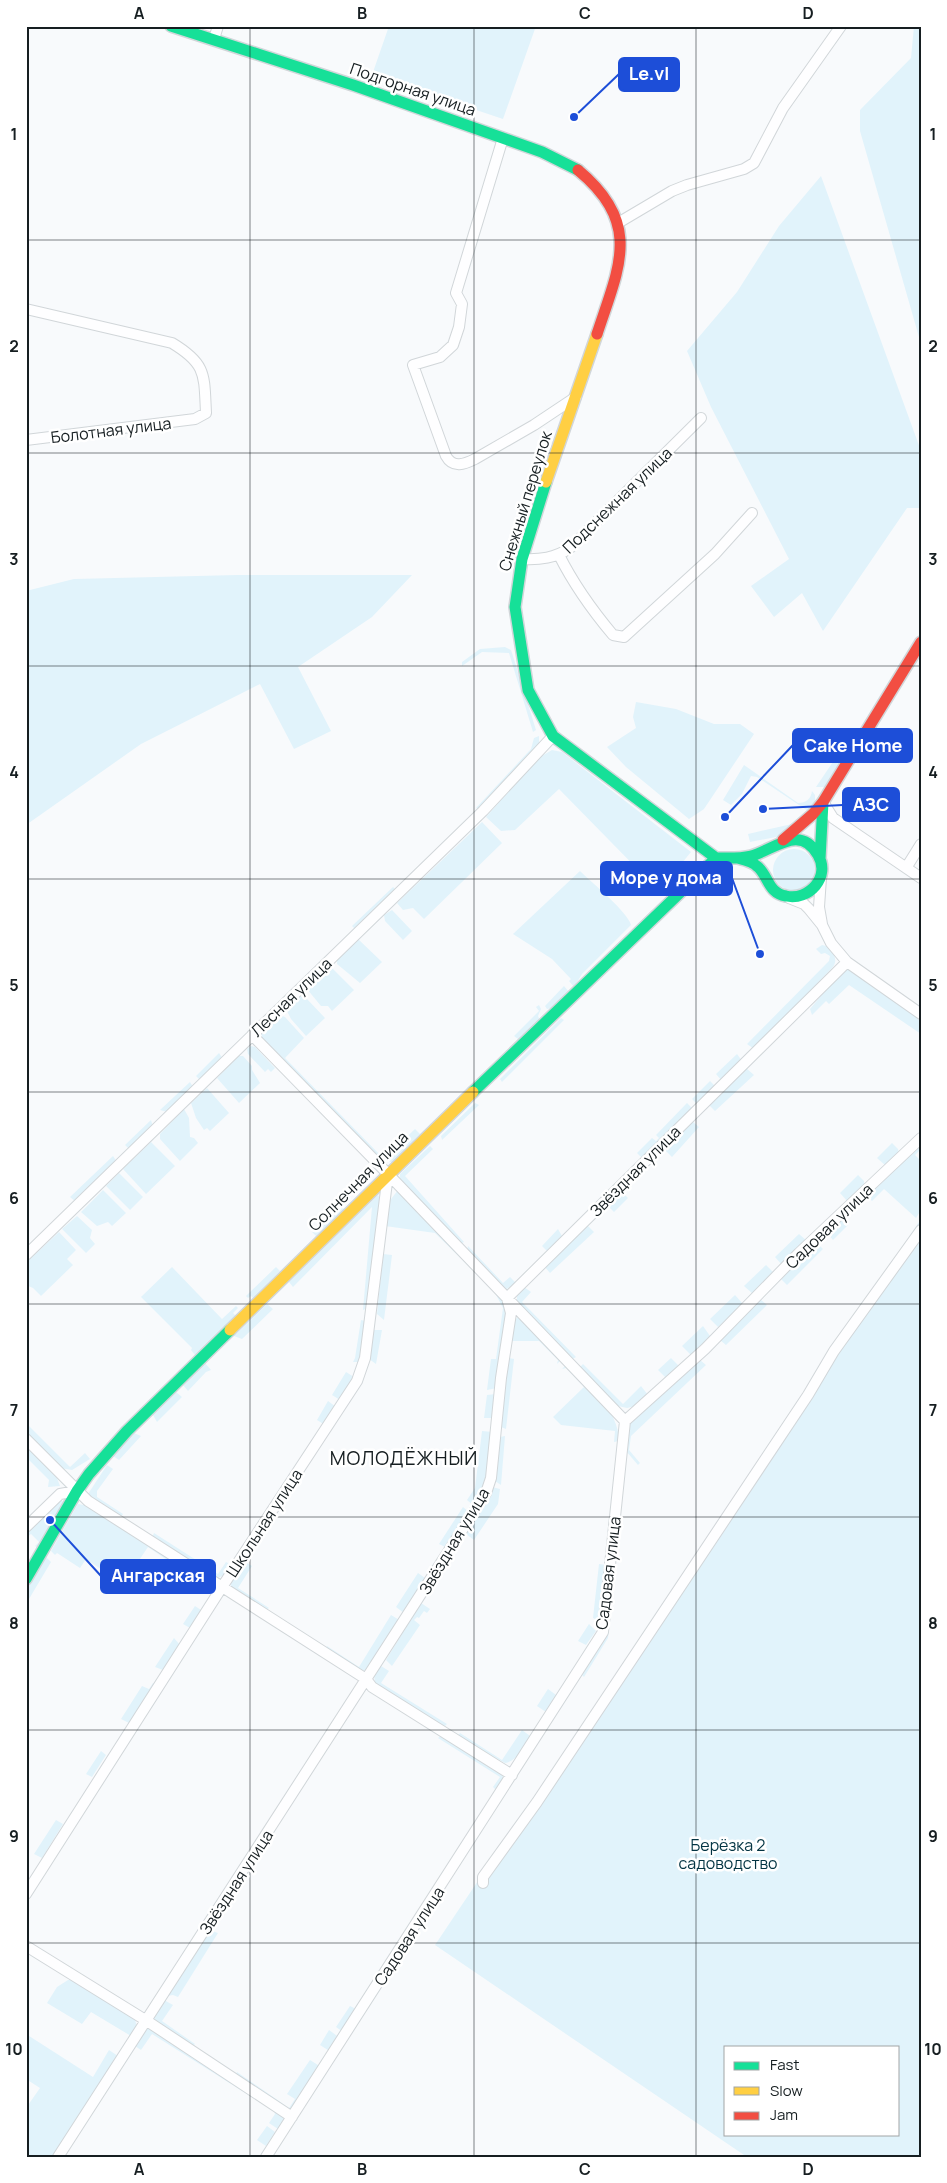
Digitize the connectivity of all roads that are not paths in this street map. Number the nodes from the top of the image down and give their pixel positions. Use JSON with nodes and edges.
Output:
{"nodes":[{"id":1,"x":171,"y":26,"type":"edge"},
{"id":2,"x":218,"y":26,"type":"edge"},
{"id":3,"x":841,"y":26,"type":"edge"},
{"id":4,"x":214,"y":39,"type":"junction"},
{"id":5,"x":503,"y":138,"type":"junction"},
{"id":6,"x":618,"y":223,"type":"junction"},
{"id":7,"x":26,"y":309,"type":"edge"},
{"id":8,"x":576,"y":397,"type":"junction"},
{"id":9,"x":701,"y":418,"type":"dead end"},
{"id":10,"x":26,"y":440,"type":"edge"},
{"id":11,"x":752,"y":512,"type":"dead end"},
{"id":12,"x":559,"y":555,"type":"junction"},
{"id":13,"x":522,"y":559,"type":"junction"},
{"id":14,"x":921,"y":642,"type":"edge"},
{"id":15,"x":553,"y":736,"type":"junction"},
{"id":16,"x":823,"y":802,"type":"junction"},
{"id":17,"x":778,"y":843,"type":"junction"},
{"id":18,"x":921,"y":844,"type":"edge"},
{"id":19,"x":716,"y":858,"type":"junction"},
{"id":20,"x":737,"y":858,"type":"junction"},
{"id":21,"x":821,"y":865,"type":"junction"},
{"id":22,"x":906,"y":868,"type":"junction"},
{"id":23,"x":765,"y":877,"type":"junction"},
{"id":24,"x":921,"y":878,"type":"edge"},
{"id":25,"x":786,"y":897,"type":"junction"},
{"id":26,"x":822,"y":925,"type":"junction"},
{"id":27,"x":847,"y":962,"type":"junction"},
{"id":28,"x":921,"y":1014,"type":"edge"},
{"id":29,"x":252,"y":1035,"type":"junction"},
{"id":30,"x":921,"y":1138,"type":"edge"},
{"id":31,"x":388,"y":1174,"type":"junction"},
{"id":32,"x":921,"y":1230,"type":"edge"},
{"id":33,"x":26,"y":1254,"type":"edge"},
{"id":34,"x":507,"y":1298,"type":"junction"},
{"id":35,"x":625,"y":1421,"type":"junction"},
{"id":36,"x":26,"y":1439,"type":"edge"},
{"id":37,"x":76,"y":1491,"type":"junction"},
{"id":38,"x":26,"y":1527,"type":"edge"},
{"id":39,"x":26,"y":1579,"type":"edge"},
{"id":40,"x":222,"y":1587,"type":"junction"},
{"id":41,"x":366,"y":1679,"type":"junction"},
{"id":42,"x":512,"y":1775,"type":"junction"},
{"id":43,"x":482,"y":1883,"type":"dead end"},
{"id":44,"x":26,"y":1894,"type":"edge"},
{"id":45,"x":26,"y":1946,"type":"edge"},
{"id":46,"x":146,"y":2021,"type":"junction"},
{"id":47,"x":292,"y":2118,"type":"junction"},
{"id":48,"x":58,"y":2157,"type":"edge"},
{"id":49,"x":266,"y":2157,"type":"edge"}],
"edges":[{"from":1,"to":4,"type":"street","name":"Подгорная улица"},
{"from":2,"to":4,"type":"street"},
{"from":3,"to":6,"type":"street"},
{"from":4,"to":5,"type":"street","name":"Подгорная улица"},
{"from":5,"to":6,"type":"street","name":"Подгорная улица"},
{"from":5,"to":8,"type":"street"},
{"from":6,"to":8,"type":"street","name":"Снежный переулок"},
{"from":7,"to":10,"type":"street","name":"Болотная улица"},
{"from":8,"to":13,"type":"street","name":"Снежный переулок"},
{"from":9,"to":12,"type":"street","name":"Подснежная улица"},
{"from":11,"to":12,"type":"street"},
{"from":12,"to":13,"type":"street","name":"Подснежная улица"},
{"from":13,"to":15,"type":"street","name":"Снежный переулок"},
{"from":14,"to":16,"type":"street"},
{"from":15,"to":19,"type":"street","name":"Снежный переулок"},
{"from":15,"to":29,"type":"street","name":"Лесная улица"},
{"from":16,"to":17,"type":"street"},
{"from":16,"to":21,"type":"street"},
{"from":16,"to":22,"type":"street"},
{"from":17,"to":20,"type":"street"},
{"from":17,"to":21,"type":"street"},
{"from":17,"to":23,"type":"street"},
{"from":18,"to":22,"type":"street"},
{"from":19,"to":20,"type":"street"},
{"from":19,"to":31,"type":"street","name":"Солнечная улица"},
{"from":20,"to":23,"type":"street"},
{"from":21,"to":25,"type":"street"},
{"from":21,"to":26,"type":"street"},
{"from":22,"to":24,"type":"street"},
{"from":23,"to":25,"type":"street"},
{"from":25,"to":26,"type":"street"},
{"from":26,"to":27,"type":"street"},
{"from":27,"to":28,"type":"street"},
{"from":27,"to":34,"type":"street","name":"Звёздная улица"},
{"from":29,"to":31,"type":"street"},
{"from":29,"to":33,"type":"street","name":"Лесная улица"},
{"from":30,"to":35,"type":"street","name":"Садовая улица"},
{"from":31,"to":34,"type":"street"},
{"from":31,"to":37,"type":"street","name":"Солнечная улица"},
{"from":31,"to":40,"type":"street","name":"Школьная улица"},
{"from":32,"to":43,"type":"street"},
{"from":34,"to":35,"type":"street"},
{"from":34,"to":41,"type":"street","name":"Звёздная улица"},
{"from":35,"to":42,"type":"street","name":"Садовая улица"},
{"from":36,"to":37,"type":"street"},
{"from":37,"to":38,"type":"street","name":"Солнечная улица"},
{"from":37,"to":39,"type":"street"},
{"from":37,"to":40,"type":"street"},
{"from":40,"to":41,"type":"street"},
{"from":40,"to":44,"type":"street","name":"Школьная улица"},
{"from":41,"to":42,"type":"street"},
{"from":41,"to":46,"type":"street","name":"Звёздная улица"},
{"from":42,"to":47,"type":"street","name":"Садовая улица"},
{"from":45,"to":46,"type":"street"},
{"from":46,"to":47,"type":"street"},
{"from":46,"to":48,"type":"street","name":"Звёздная улица"},
{"from":47,"to":49,"type":"street","name":"Садовая улица"}]}
